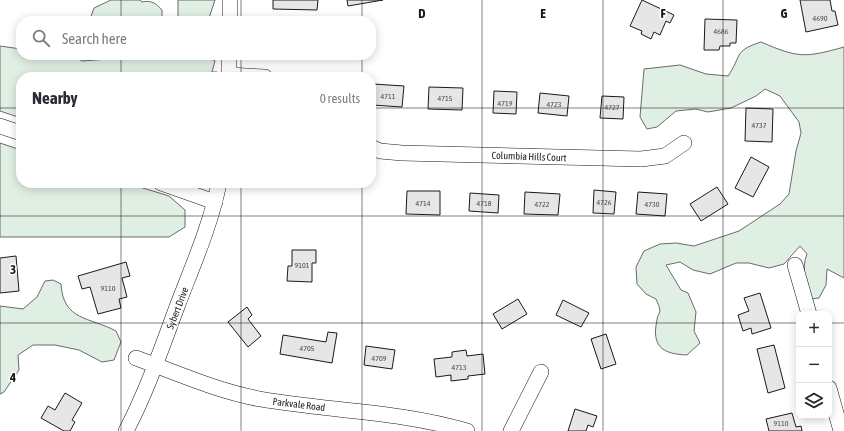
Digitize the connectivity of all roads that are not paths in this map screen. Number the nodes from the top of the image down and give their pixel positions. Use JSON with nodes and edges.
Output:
{"nodes":[{"id":1,"x":230,"y":0,"type":"edge"},
{"id":2,"x":230,"y":16,"type":"edge"},
{"id":3,"x":229,"y":60,"type":"edge"},
{"id":4,"x":229,"y":72,"type":"edge"},
{"id":5,"x":0,"y":126,"type":"edge"},
{"id":6,"x":16,"y":131,"type":"edge"},
{"id":7,"x":684,"y":143,"type":"dead end"},
{"id":8,"x":376,"y":149,"type":"edge"},
{"id":9,"x":175,"y":188,"type":"edge"},
{"id":10,"x":219,"y":188,"type":"edge"},
{"id":11,"x":215,"y":202,"type":"junction"},
{"id":12,"x":795,"y":265,"type":"dead end"},
{"id":13,"x":808,"y":311,"type":"edge"},
{"id":14,"x":136,"y":358,"type":"dead end"},
{"id":15,"x":155,"y":365,"type":"junction"},
{"id":16,"x":541,"y":372,"type":"dead end"},
{"id":17,"x":832,"y":399,"type":"edge"},
{"id":18,"x":126,"y":431,"type":"edge"},
{"id":19,"x":467,"y":431,"type":"edge"},
{"id":20,"x":510,"y":431,"type":"edge"},
{"id":21,"x":841,"y":431,"type":"edge"}],
"edges":[{"from":1,"to":2,"type":"street"},
{"from":3,"to":4,"type":"street"},
{"from":5,"to":6,"type":"street"},
{"from":7,"to":8,"type":"street","name":"Columbia Hills Court"},
{"from":9,"to":11,"type":"street"},
{"from":10,"to":11,"type":"street","name":"Sybert Drive"},
{"from":11,"to":15,"type":"street","name":"Sybert Drive"},
{"from":12,"to":13,"type":"street"},
{"from":14,"to":15,"type":"street","name":"Parkvale Road"},
{"from":15,"to":18,"type":"street","name":"Sybert Drive"},
{"from":15,"to":19,"type":"street","name":"Parkvale Road"},
{"from":16,"to":20,"type":"street"},
{"from":17,"to":21,"type":"street"}]}
